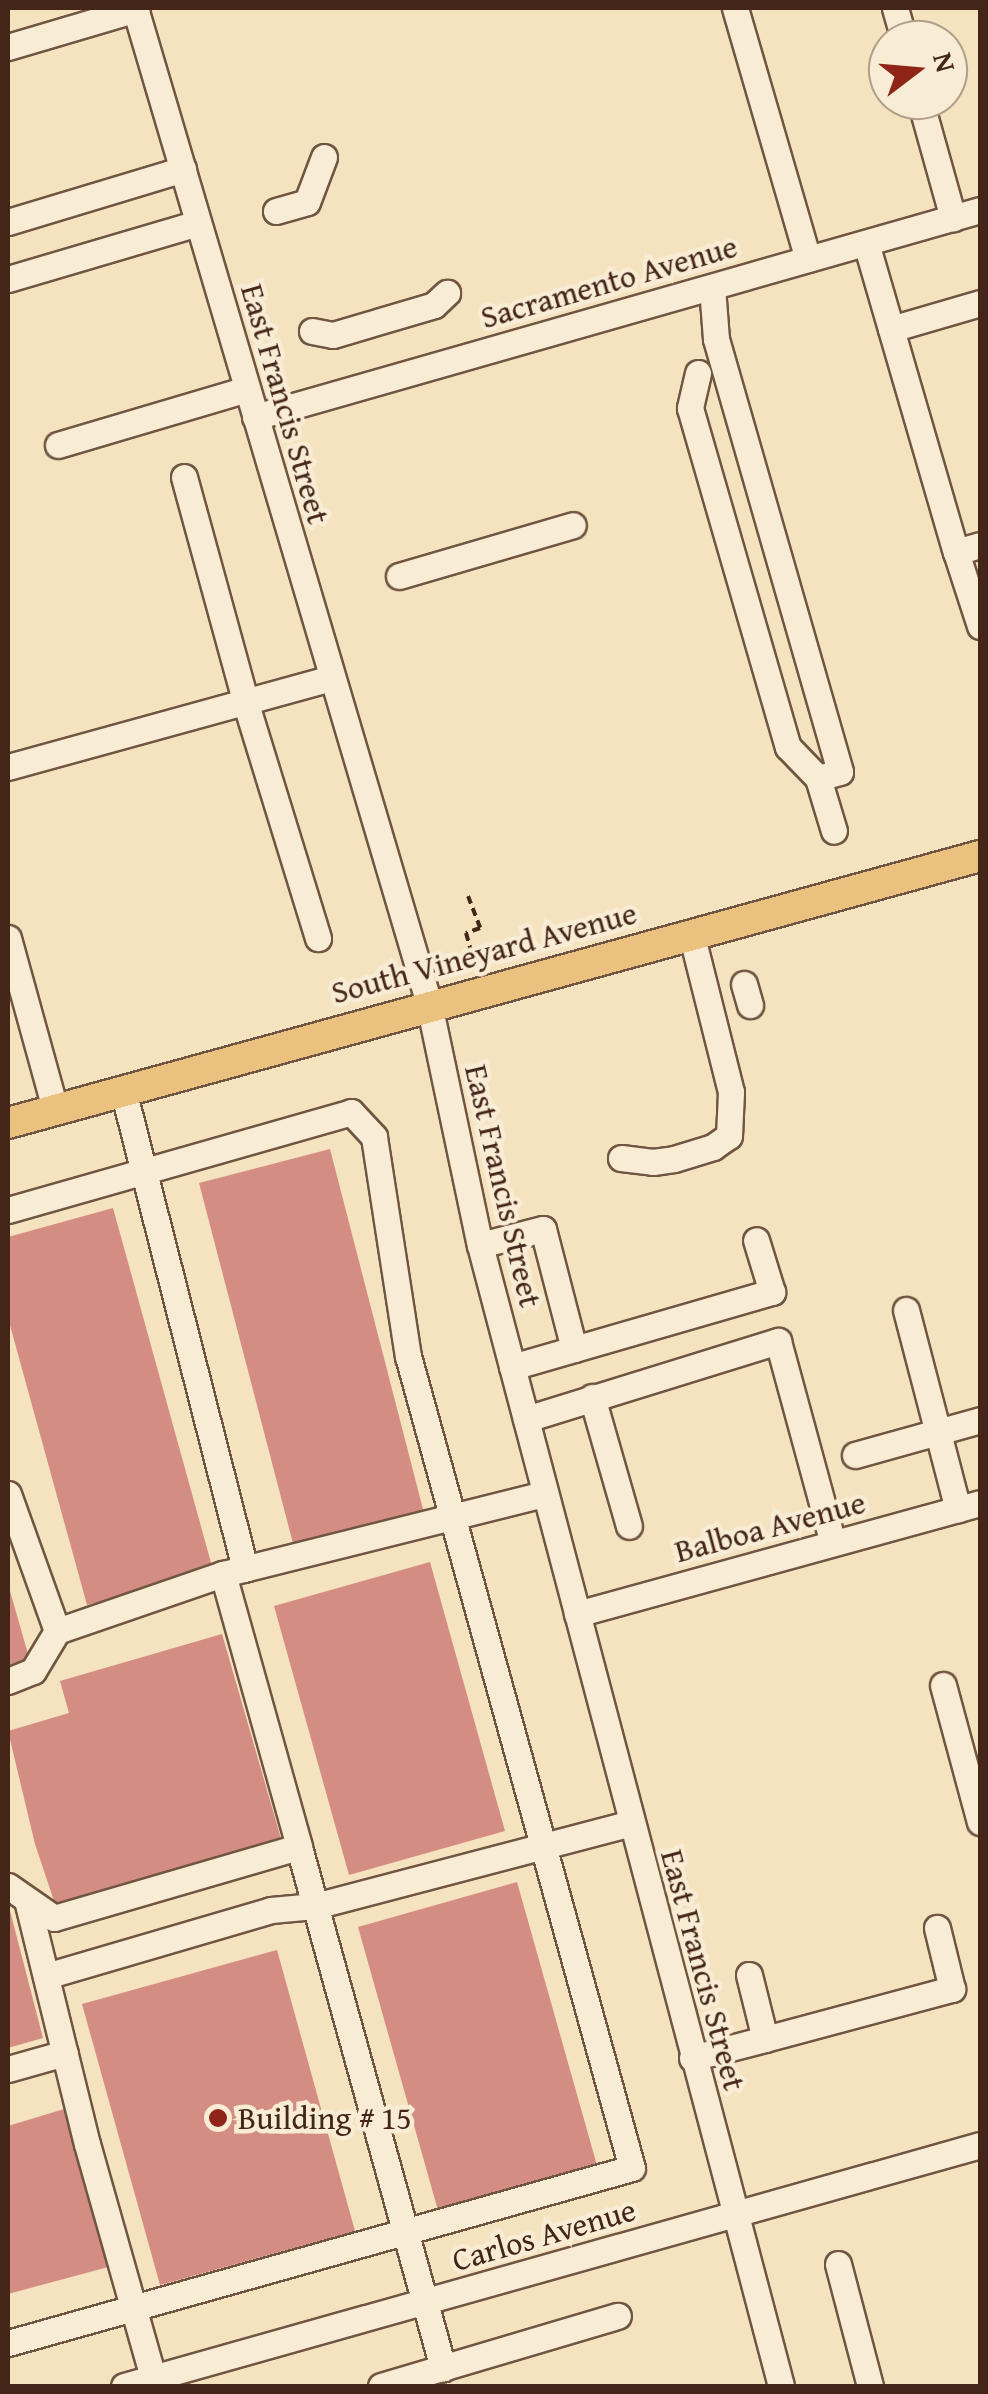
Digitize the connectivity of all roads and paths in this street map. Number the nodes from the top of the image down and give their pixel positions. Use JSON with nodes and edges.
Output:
{"nodes":[{"id":1,"x":136,"y":8,"type":"edge"},
{"id":2,"x":735,"y":8,"type":"edge"},
{"id":3,"x":8,"y":47,"type":"edge"},
{"id":4,"x":926,"y":120,"type":"edge"},
{"id":5,"x":324,"y":157,"type":"dead end"},
{"id":6,"x":183,"y":170,"type":"junction"},
{"id":7,"x":980,"y":210,"type":"edge"},
{"id":8,"x":276,"y":211,"type":"dead end"},
{"id":9,"x":953,"y":218,"type":"junction"},
{"id":10,"x":8,"y":222,"type":"edge"},
{"id":11,"x":198,"y":222,"type":"junction"},
{"id":12,"x":866,"y":242,"type":"junction"},
{"id":13,"x":808,"y":259,"type":"junction"},
{"id":14,"x":8,"y":279,"type":"edge"},
{"id":15,"x":712,"y":287,"type":"junction"},
{"id":16,"x":447,"y":293,"type":"dead end"},
{"id":17,"x":980,"y":303,"type":"edge"},
{"id":18,"x":891,"y":330,"type":"junction"},
{"id":19,"x":312,"y":331,"type":"dead end"},
{"id":20,"x":698,"y":373,"type":"dead end"},
{"id":21,"x":247,"y":389,"type":"junction"},
{"id":22,"x":255,"y":417,"type":"junction"},
{"id":23,"x":58,"y":445,"type":"dead end"},
{"id":24,"x":184,"y":478,"type":"dead end"},
{"id":25,"x":573,"y":525,"type":"dead end"},
{"id":26,"x":968,"y":549,"type":"edge"},
{"id":27,"x":399,"y":576,"type":"dead end"},
{"id":28,"x":980,"y":626,"type":"edge"},
{"id":29,"x":798,"y":630,"type":"junction"},
{"id":30,"x":757,"y":641,"type":"junction"},
{"id":31,"x":332,"y":678,"type":"junction"},
{"id":32,"x":246,"y":704,"type":"junction"},
{"id":33,"x":8,"y":767,"type":"edge"},
{"id":34,"x":818,"y":778,"type":"junction"},
{"id":35,"x":834,"y":832,"type":"dead end"},
{"id":36,"x":980,"y":856,"type":"edge"},
{"id":37,"x":468,"y":896,"type":"dead end"},
{"id":38,"x":691,"y":933,"type":"junction"},
{"id":39,"x":8,"y":938,"type":"edge"},
{"id":40,"x":318,"y":938,"type":"dead end"},
{"id":41,"x":474,"y":958,"type":"dead end"},
{"id":42,"x":429,"y":1004,"type":"junction"},
{"id":43,"x":123,"y":1090,"type":"junction"},
{"id":44,"x":56,"y":1109,"type":"junction"},
{"id":45,"x":8,"y":1123,"type":"edge"},
{"id":46,"x":620,"y":1158,"type":"dead end"},
{"id":47,"x":144,"y":1171,"type":"junction"},
{"id":48,"x":8,"y":1210,"type":"edge"},
{"id":49,"x":756,"y":1240,"type":"dead end"},
{"id":50,"x":480,"y":1245,"type":"junction"},
{"id":51,"x":906,"y":1310,"type":"dead end"},
{"id":52,"x":574,"y":1349,"type":"junction"},
{"id":53,"x":512,"y":1367,"type":"junction"},
{"id":54,"x":592,"y":1397,"type":"junction"},
{"id":55,"x":526,"y":1419,"type":"junction"},
{"id":56,"x":980,"y":1420,"type":"edge"},
{"id":57,"x":936,"y":1432,"type":"junction"},
{"id":58,"x":855,"y":1455,"type":"dead end"},
{"id":59,"x":8,"y":1494,"type":"edge"},
{"id":60,"x":545,"y":1494,"type":"junction"},
{"id":61,"x":969,"y":1506,"type":"edge"},
{"id":62,"x":454,"y":1518,"type":"junction"},
{"id":63,"x":629,"y":1526,"type":"dead end"},
{"id":64,"x":833,"y":1543,"type":"junction"},
{"id":65,"x":234,"y":1572,"type":"junction"},
{"id":66,"x":577,"y":1614,"type":"junction"},
{"id":67,"x":57,"y":1630,"type":"junction"},
{"id":68,"x":8,"y":1681,"type":"edge"},
{"id":69,"x":943,"y":1685,"type":"dead end"},
{"id":70,"x":980,"y":1822,"type":"edge"},
{"id":71,"x":632,"y":1823,"type":"junction"},
{"id":72,"x":544,"y":1846,"type":"junction"},
{"id":73,"x":299,"y":1847,"type":"junction"},
{"id":74,"x":17,"y":1893,"type":"edge"},
{"id":75,"x":316,"y":1906,"type":"junction"},
{"id":76,"x":937,"y":1928,"type":"dead end"},
{"id":77,"x":749,"y":1975,"type":"dead end"},
{"id":78,"x":46,"y":1976,"type":"junction"},
{"id":79,"x":765,"y":2039,"type":"junction"},
{"id":80,"x":64,"y":2053,"type":"junction"},
{"id":81,"x":692,"y":2058,"type":"junction"},
{"id":82,"x":8,"y":2068,"type":"edge"},
{"id":83,"x":980,"y":2146,"type":"edge"},
{"id":84,"x":733,"y":2213,"type":"junction"},
{"id":85,"x":404,"y":2232,"type":"junction"},
{"id":86,"x":838,"y":2264,"type":"dead end"},
{"id":87,"x":424,"y":2302,"type":"junction"},
{"id":88,"x":133,"y":2307,"type":"junction"},
{"id":89,"x":618,"y":2316,"type":"dead end"},
{"id":90,"x":8,"y":2343,"type":"edge"},
{"id":91,"x":443,"y":2368,"type":"junction"},
{"id":92,"x":158,"y":2382,"type":"edge"},
{"id":93,"x":124,"y":2386,"type":"edge"},
{"id":94,"x":382,"y":2386,"type":"edge"},
{"id":95,"x":780,"y":2386,"type":"edge"},
{"id":96,"x":870,"y":2386,"type":"edge"}],
"edges":[{"from":1,"to":3,"type":"street"},
{"from":1,"to":6,"type":"street","name":"East Francis Street"},
{"from":2,"to":13,"type":"street"},
{"from":4,"to":9,"type":"street"},
{"from":5,"to":8,"type":"street"},
{"from":6,"to":10,"type":"street"},
{"from":6,"to":11,"type":"street","name":"East Francis Street"},
{"from":7,"to":9,"type":"street","name":"Sacramento Avenue"},
{"from":9,"to":12,"type":"street","name":"Sacramento Avenue"},
{"from":11,"to":14,"type":"street"},
{"from":11,"to":21,"type":"street","name":"East Francis Street"},
{"from":12,"to":13,"type":"street","name":"Sacramento Avenue"},
{"from":12,"to":18,"type":"street"},
{"from":13,"to":15,"type":"street","name":"Sacramento Avenue"},
{"from":15,"to":22,"type":"street","name":"Sacramento Avenue"},
{"from":15,"to":29,"type":"street"},
{"from":16,"to":19,"type":"street"},
{"from":17,"to":18,"type":"street"},
{"from":18,"to":26,"type":"street"},
{"from":20,"to":30,"type":"street"},
{"from":21,"to":22,"type":"street","name":"East Francis Street"},
{"from":21,"to":23,"type":"street"},
{"from":22,"to":31,"type":"street","name":"East Francis Street"},
{"from":24,"to":32,"type":"street"},
{"from":25,"to":27,"type":"street"},
{"from":26,"to":28,"type":"street"},
{"from":29,"to":30,"type":"street"},
{"from":29,"to":34,"type":"street"},
{"from":30,"to":34,"type":"street"},
{"from":31,"to":32,"type":"street"},
{"from":31,"to":42,"type":"street","name":"East Francis Street"},
{"from":32,"to":33,"type":"street"},
{"from":32,"to":40,"type":"street"},
{"from":34,"to":35,"type":"street"},
{"from":36,"to":38,"type":"main road","name":"South Vineyard Avenue"},
{"from":37,"to":41,"type":"path"},
{"from":38,"to":42,"type":"main road","name":"South Vineyard Avenue"},
{"from":38,"to":46,"type":"street"},
{"from":39,"to":44,"type":"street"},
{"from":42,"to":43,"type":"main road","name":"South Vineyard Avenue"},
{"from":42,"to":50,"type":"street","name":"East Francis Street"},
{"from":43,"to":44,"type":"main road","name":"South Vineyard Avenue"},
{"from":43,"to":47,"type":"street"},
{"from":44,"to":45,"type":"main road","name":"South Vineyard Avenue"},
{"from":47,"to":48,"type":"street"},
{"from":47,"to":62,"type":"street"},
{"from":47,"to":65,"type":"street"},
{"from":49,"to":52,"type":"street"},
{"from":50,"to":52,"type":"street"},
{"from":50,"to":53,"type":"street","name":"East Francis Street"},
{"from":51,"to":57,"type":"street"},
{"from":52,"to":53,"type":"street"},
{"from":53,"to":55,"type":"street","name":"East Francis Street"},
{"from":54,"to":55,"type":"street"},
{"from":54,"to":63,"type":"street"},
{"from":54,"to":64,"type":"street"},
{"from":55,"to":60,"type":"street","name":"East Francis Street"},
{"from":56,"to":57,"type":"street"},
{"from":57,"to":58,"type":"street"},
{"from":57,"to":61,"type":"street"},
{"from":59,"to":67,"type":"street"},
{"from":60,"to":62,"type":"street"},
{"from":60,"to":66,"type":"street","name":"East Francis Street"},
{"from":61,"to":64,"type":"street","name":"Balboa Avenue"},
{"from":62,"to":65,"type":"street"},
{"from":62,"to":72,"type":"street"},
{"from":64,"to":66,"type":"street","name":"Balboa Avenue"},
{"from":65,"to":67,"type":"street"},
{"from":65,"to":73,"type":"street"},
{"from":66,"to":71,"type":"street","name":"East Francis Street"},
{"from":67,"to":68,"type":"street"},
{"from":69,"to":70,"type":"street"},
{"from":71,"to":72,"type":"street"},
{"from":71,"to":81,"type":"street","name":"East Francis Street"},
{"from":72,"to":75,"type":"street"},
{"from":72,"to":85,"type":"street"},
{"from":73,"to":74,"type":"street"},
{"from":73,"to":75,"type":"street"},
{"from":74,"to":78,"type":"street"},
{"from":75,"to":78,"type":"street"},
{"from":75,"to":85,"type":"street"},
{"from":76,"to":79,"type":"street"},
{"from":77,"to":79,"type":"street"},
{"from":78,"to":80,"type":"street"},
{"from":79,"to":81,"type":"street"},
{"from":80,"to":82,"type":"street"},
{"from":80,"to":88,"type":"street"},
{"from":81,"to":84,"type":"street","name":"East Francis Street"},
{"from":83,"to":84,"type":"street","name":"Carlos Avenue"},
{"from":84,"to":87,"type":"street","name":"Carlos Avenue"},
{"from":84,"to":95,"type":"street","name":"East Francis Street"},
{"from":85,"to":87,"type":"street"},
{"from":85,"to":88,"type":"street"},
{"from":86,"to":96,"type":"street"},
{"from":87,"to":91,"type":"street"},
{"from":87,"to":92,"type":"street","name":"Carlos Avenue"},
{"from":88,"to":90,"type":"street"},
{"from":88,"to":92,"type":"street"},
{"from":89,"to":91,"type":"street"},
{"from":91,"to":94,"type":"street"},
{"from":92,"to":93,"type":"street","name":"Carlos Avenue"}]}
